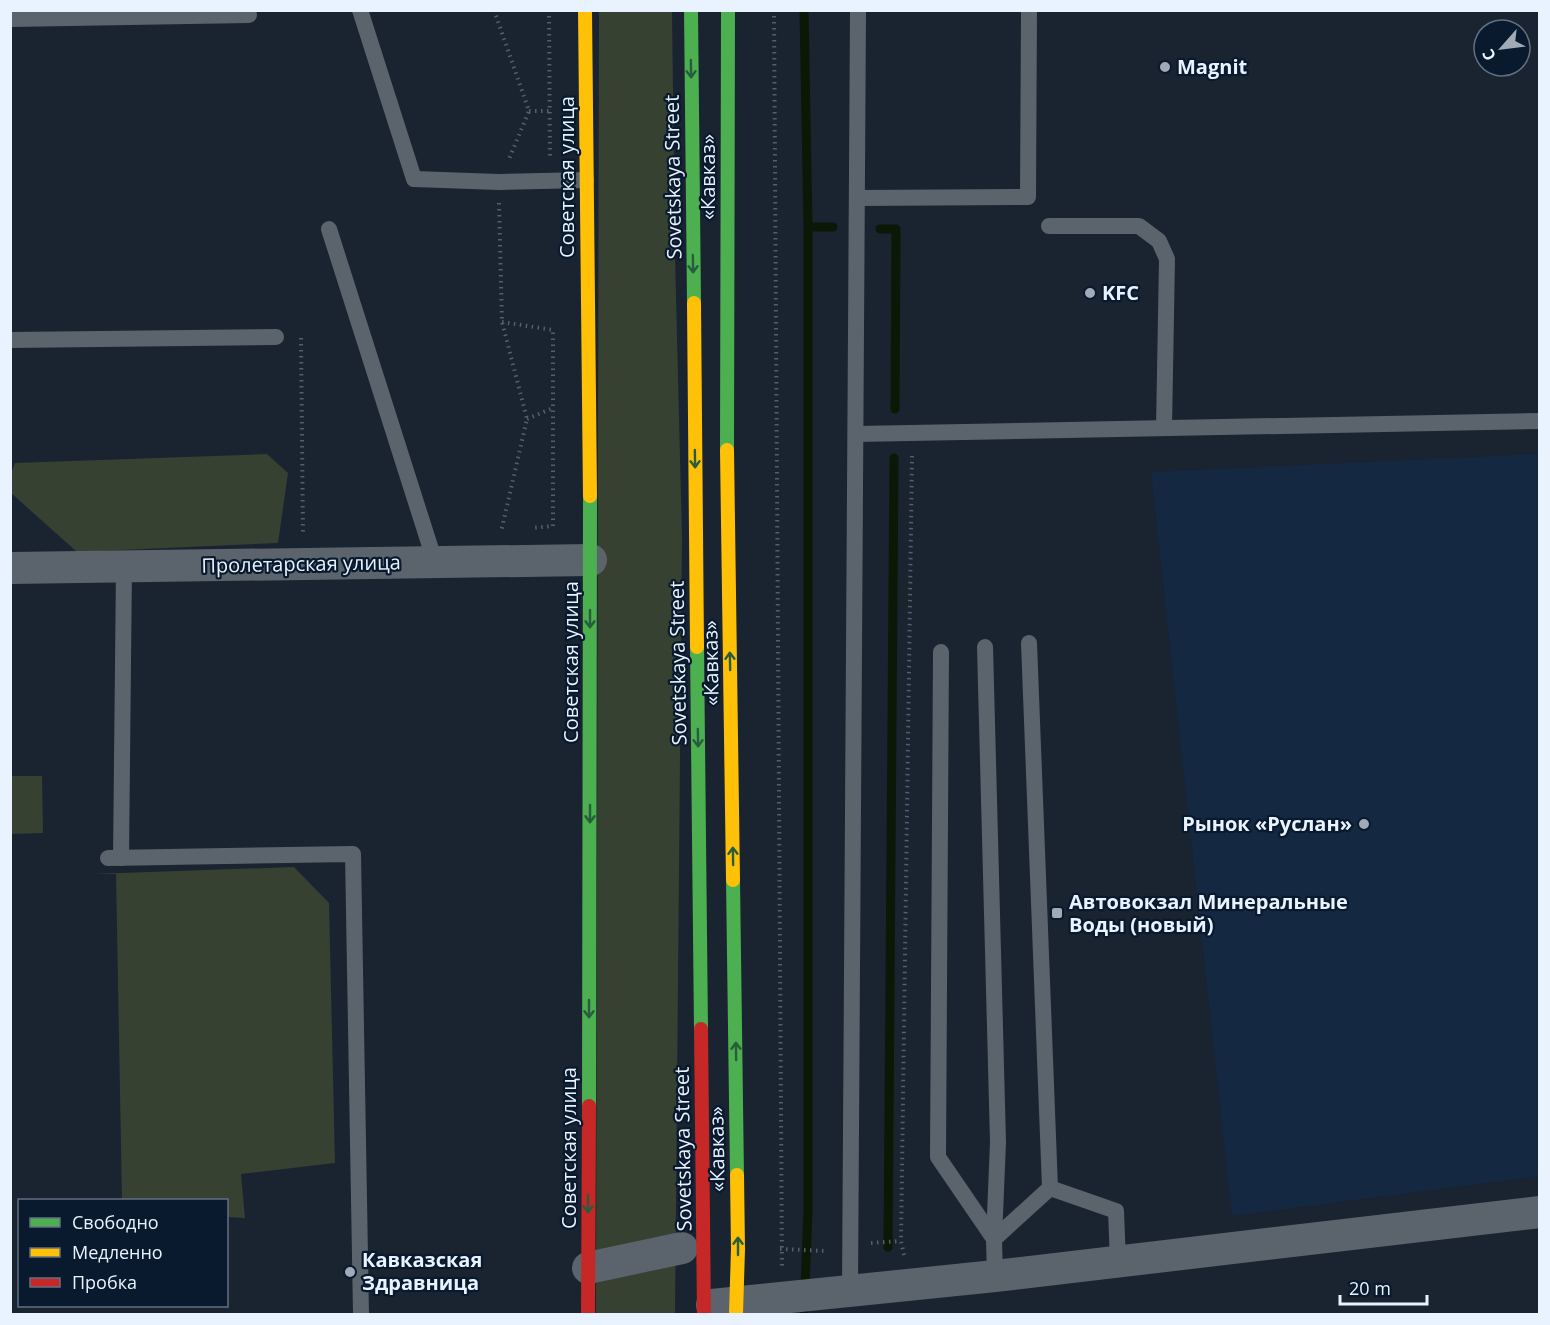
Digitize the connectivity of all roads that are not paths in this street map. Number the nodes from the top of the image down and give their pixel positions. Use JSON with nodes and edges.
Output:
{"nodes":[{"id":1,"x":360,"y":10,"type":"edge"},
{"id":2,"x":585,"y":10,"type":"edge"},
{"id":3,"x":691,"y":10,"type":"edge"},
{"id":4,"x":728,"y":10,"type":"edge"},
{"id":5,"x":743,"y":10,"type":"edge"},
{"id":6,"x":858,"y":10,"type":"edge"},
{"id":7,"x":1029,"y":10,"type":"edge"},
{"id":8,"x":249,"y":15,"type":"dead end"},
{"id":9,"x":10,"y":19,"type":"edge"},
{"id":10,"x":728,"y":95,"type":"junction"},
{"id":11,"x":586,"y":180,"type":"junction"},
{"id":12,"x":857,"y":198,"type":"junction"},
{"id":13,"x":1049,"y":226,"type":"dead end"},
{"id":14,"x":329,"y":229,"type":"dead end"},
{"id":15,"x":276,"y":337,"type":"road end"},
{"id":16,"x":10,"y":340,"type":"edge"},
{"id":17,"x":1539,"y":421,"type":"edge"},
{"id":18,"x":1164,"y":428,"type":"junction"},
{"id":19,"x":856,"y":434,"type":"junction"},
{"id":20,"x":591,"y":560,"type":"junction"},
{"id":21,"x":435,"y":562,"type":"junction"},
{"id":22,"x":124,"y":566,"type":"junction"},
{"id":23,"x":10,"y":568,"type":"edge"},
{"id":24,"x":1029,"y":643,"type":"dead end"},
{"id":25,"x":985,"y":646,"type":"dead end"},
{"id":26,"x":941,"y":652,"type":"dead end"},
{"id":27,"x":1050,"y":1188,"type":"junction"},
{"id":28,"x":1539,"y":1212,"type":"edge"},
{"id":29,"x":994,"y":1239,"type":"junction"},
{"id":30,"x":682,"y":1248,"type":"dead end"},
{"id":31,"x":1118,"y":1262,"type":"junction"},
{"id":32,"x":588,"y":1268,"type":"junction"},
{"id":33,"x":995,"y":1276,"type":"junction"},
{"id":34,"x":850,"y":1292,"type":"junction"},
{"id":35,"x":736,"y":1309,"type":"edge"},
{"id":36,"x":704,"y":1310,"type":"edge"},
{"id":37,"x":361,"y":1314,"type":"edge"},
{"id":38,"x":588,"y":1314,"type":"edge"}],
"edges":[{"from":1,"to":11,"type":"lane"},
{"from":2,"to":11,"type":"main road","name":"Советская улица"},
{"from":3,"to":36,"type":"main road","name":"Sovetskaya Street","one_way":true},
{"from":4,"to":10,"type":"main road","name":"«Кавказ»"},
{"from":5,"to":10,"type":"street"},
{"from":6,"to":12,"type":"lane"},
{"from":7,"to":12,"type":"lane"},
{"from":8,"to":9,"type":"lane"},
{"from":35,"to":10,"type":"main road","name":"«Кавказ»","one_way":true},
{"from":11,"to":20,"type":"main road","name":"Советская улица"},
{"from":12,"to":19,"type":"lane"},
{"from":13,"to":18,"type":"lane"},
{"from":14,"to":21,"type":"lane"},
{"from":15,"to":16,"type":"lane"},
{"from":17,"to":18,"type":"lane"},
{"from":18,"to":19,"type":"lane"},
{"from":19,"to":34,"type":"lane"},
{"from":20,"to":21,"type":"street","name":"Пролетарская улица"},
{"from":20,"to":32,"type":"main road","name":"Советская улица","one_way":true},
{"from":21,"to":22,"type":"street","name":"Пролетарская улица"},
{"from":22,"to":23,"type":"street","name":"Пролетарская улица"},
{"from":22,"to":37,"type":"lane"},
{"from":24,"to":27,"type":"lane"},
{"from":25,"to":29,"type":"lane"},
{"from":26,"to":29,"type":"lane"},
{"from":27,"to":29,"type":"lane"},
{"from":27,"to":31,"type":"lane"},
{"from":28,"to":31,"type":"street"},
{"from":29,"to":33,"type":"lane"},
{"from":30,"to":32,"type":"street"},
{"from":31,"to":33,"type":"street"},
{"from":32,"to":38,"type":"main road","name":"Советская улица"},
{"from":33,"to":34,"type":"street"},
{"from":34,"to":35,"type":"street"},
{"from":35,"to":36,"type":"street"}]}
